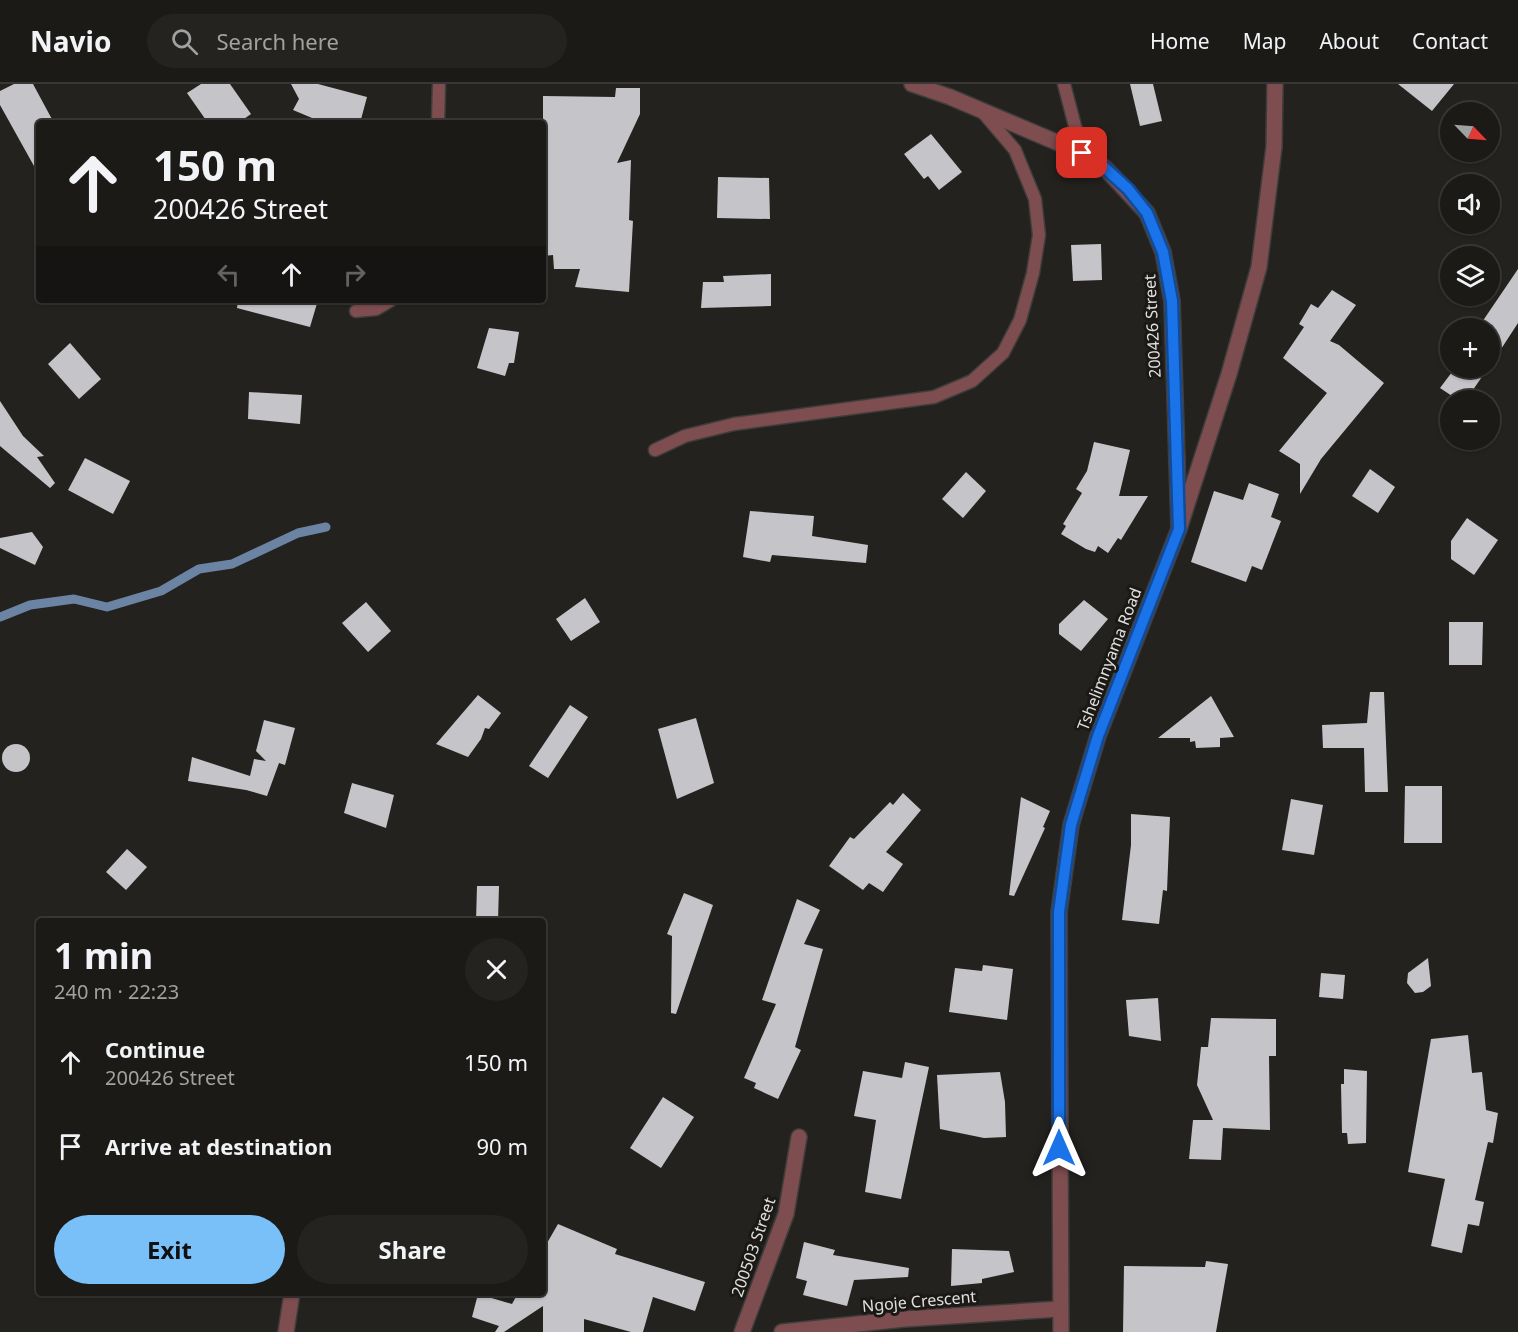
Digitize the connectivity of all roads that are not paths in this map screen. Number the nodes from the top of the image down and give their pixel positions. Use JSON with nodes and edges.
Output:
{"nodes":[{"id":1,"x":439,"y":84,"type":"edge"},
{"id":2,"x":912,"y":84,"type":"edge"},
{"id":3,"x":1064,"y":84,"type":"edge"},
{"id":4,"x":1275,"y":84,"type":"edge"},
{"id":5,"x":981,"y":109,"type":"junction"},
{"id":6,"x":438,"y":120,"type":"edge"},
{"id":7,"x":1082,"y":153,"type":"junction"},
{"id":8,"x":385,"y":303,"type":"edge"},
{"id":9,"x":356,"y":311,"type":"dead end"},
{"id":10,"x":655,"y":450,"type":"dead end"},
{"id":11,"x":1179,"y":529,"type":"junction"},
{"id":12,"x":799,"y":1137,"type":"dead end"},
{"id":13,"x":292,"y":1296,"type":"edge"},
{"id":14,"x":1059,"y":1310,"type":"junction"},
{"id":15,"x":837,"y":1329,"type":"edge"},
{"id":16,"x":286,"y":1332,"type":"edge"},
{"id":17,"x":742,"y":1332,"type":"edge"},
{"id":18,"x":782,"y":1332,"type":"edge"},
{"id":19,"x":1061,"y":1332,"type":"edge"}],
"edges":[{"from":1,"to":6,"type":"lane"},
{"from":2,"to":5,"type":"street","name":"200426 Street"},
{"from":3,"to":7,"type":"lane"},
{"from":4,"to":11,"type":"street","name":"Tshelimnyama Road"},
{"from":5,"to":7,"type":"street","name":"200426 Street"},
{"from":5,"to":10,"type":"lane"},
{"from":7,"to":11,"type":"street","name":"200426 Street"},
{"from":8,"to":9,"type":"lane"},
{"from":11,"to":14,"type":"street","name":"Tshelimnyama Road"},
{"from":12,"to":17,"type":"street","name":"200503 Street"},
{"from":13,"to":16,"type":"street"},
{"from":14,"to":15,"type":"street","name":"Ngoje Crescent"},
{"from":14,"to":19,"type":"street","name":"Tshelimnyama Road"},
{"from":15,"to":18,"type":"street","name":"Ngoje Crescent"}]}
